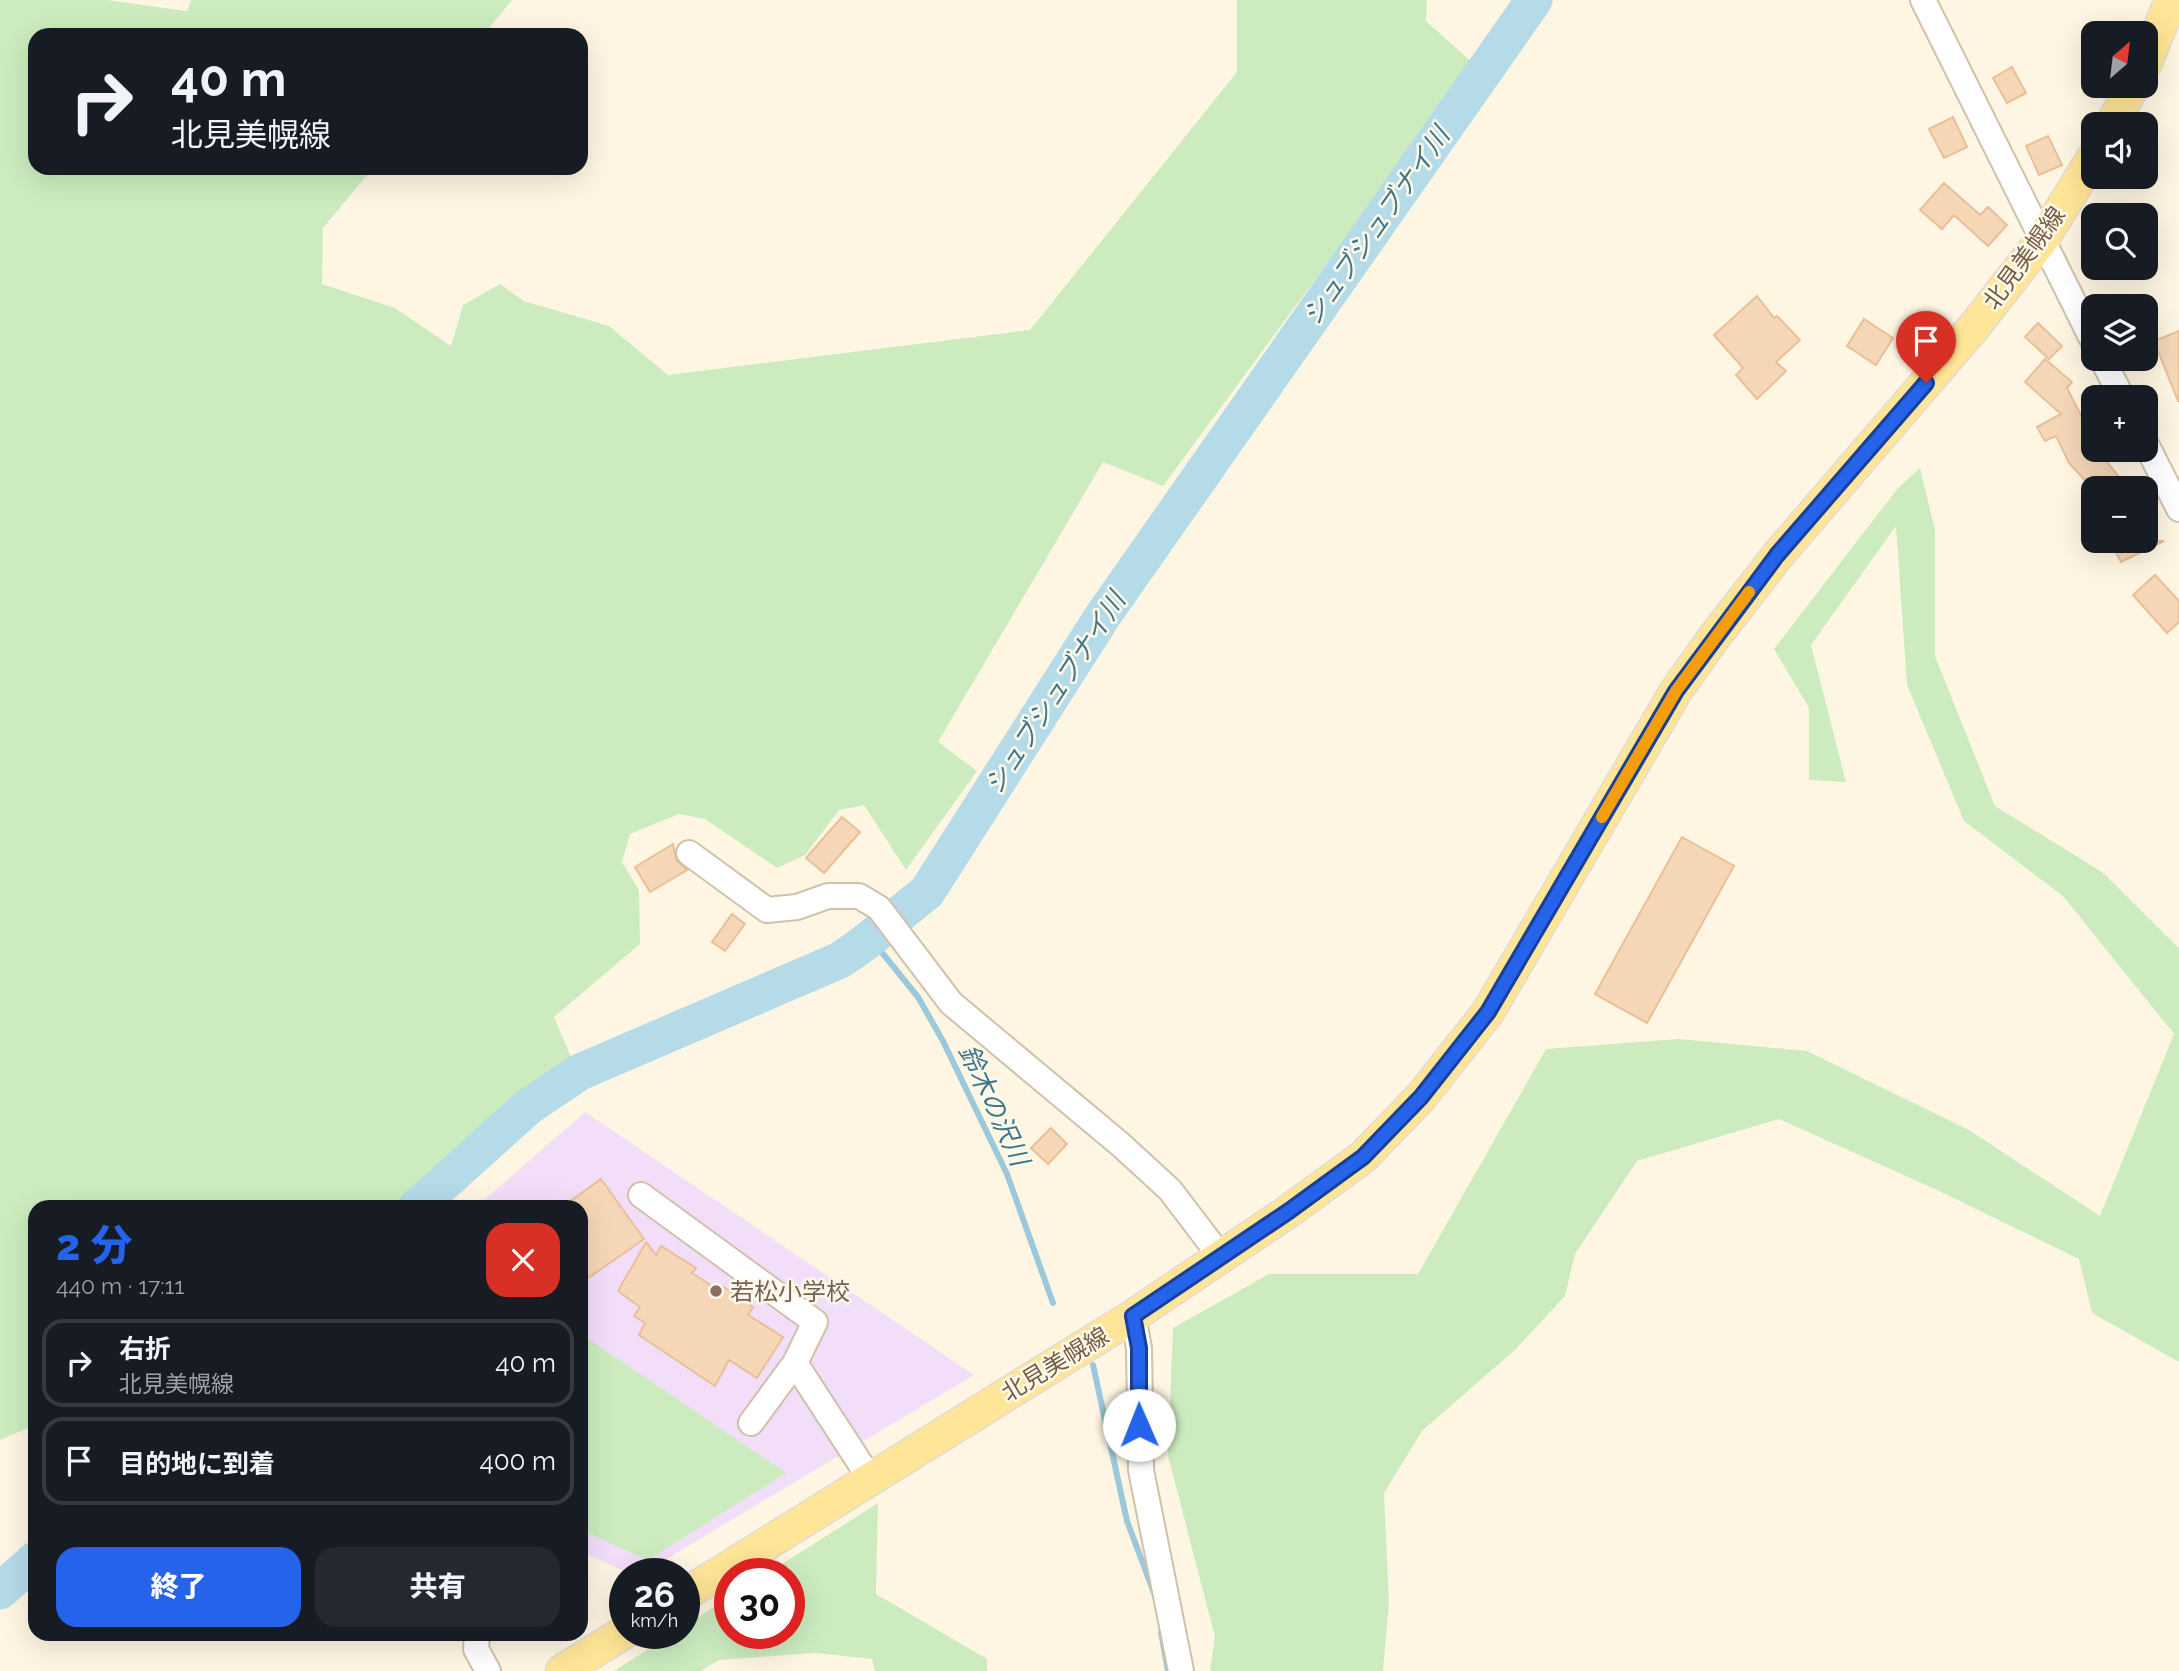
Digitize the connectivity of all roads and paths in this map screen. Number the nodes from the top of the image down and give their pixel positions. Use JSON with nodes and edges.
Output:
{"nodes":[{"id":1,"x":1923,"y":0,"type":"edge"},
{"id":2,"x":2171,"y":0,"type":"edge"},
{"id":3,"x":2158,"y":32,"type":"edge"},
{"id":4,"x":2081,"y":177,"type":"edge"},
{"id":5,"x":2042,"y":240,"type":"junction"},
{"id":6,"x":2081,"y":317,"type":"edge"},
{"id":7,"x":2155,"y":462,"type":"edge"},
{"id":8,"x":2179,"y":509,"type":"edge"},
{"id":9,"x":689,"y":853,"type":"dead end"},
{"id":10,"x":641,"y":1195,"type":"dead end"},
{"id":11,"x":1221,"y":1257,"type":"junction"},
{"id":12,"x":1133,"y":1316,"type":"junction"},
{"id":13,"x":796,"y":1363,"type":"junction"},
{"id":14,"x":751,"y":1423,"type":"dead end"},
{"id":15,"x":871,"y":1480,"type":"junction"},
{"id":16,"x":700,"y":1585,"type":"edge"},
{"id":17,"x":477,"y":1641,"type":"edge"},
{"id":18,"x":609,"y":1642,"type":"edge"},
{"id":19,"x":488,"y":1671,"type":"edge"},
{"id":20,"x":562,"y":1671,"type":"edge"},
{"id":21,"x":1181,"y":1671,"type":"edge"}],
"edges":[{"from":1,"to":5,"type":"street"},
{"from":2,"to":3,"type":"main road"},
{"from":4,"to":5,"type":"main road","name":"北見美幌線"},
{"from":5,"to":6,"type":"street"},
{"from":5,"to":11,"type":"main road","name":"北見美幌線"},
{"from":7,"to":8,"type":"street"},
{"from":9,"to":11,"type":"street"},
{"from":10,"to":13,"type":"street"},
{"from":11,"to":12,"type":"main road","name":"北見美幌線"},
{"from":12,"to":15,"type":"main road","name":"北見美幌線"},
{"from":12,"to":21,"type":"street"},
{"from":13,"to":14,"type":"street"},
{"from":13,"to":15,"type":"street"},
{"from":15,"to":16,"type":"main road","name":"北見美幌線"},
{"from":17,"to":19,"type":"street"},
{"from":18,"to":20,"type":"main road"}]}
